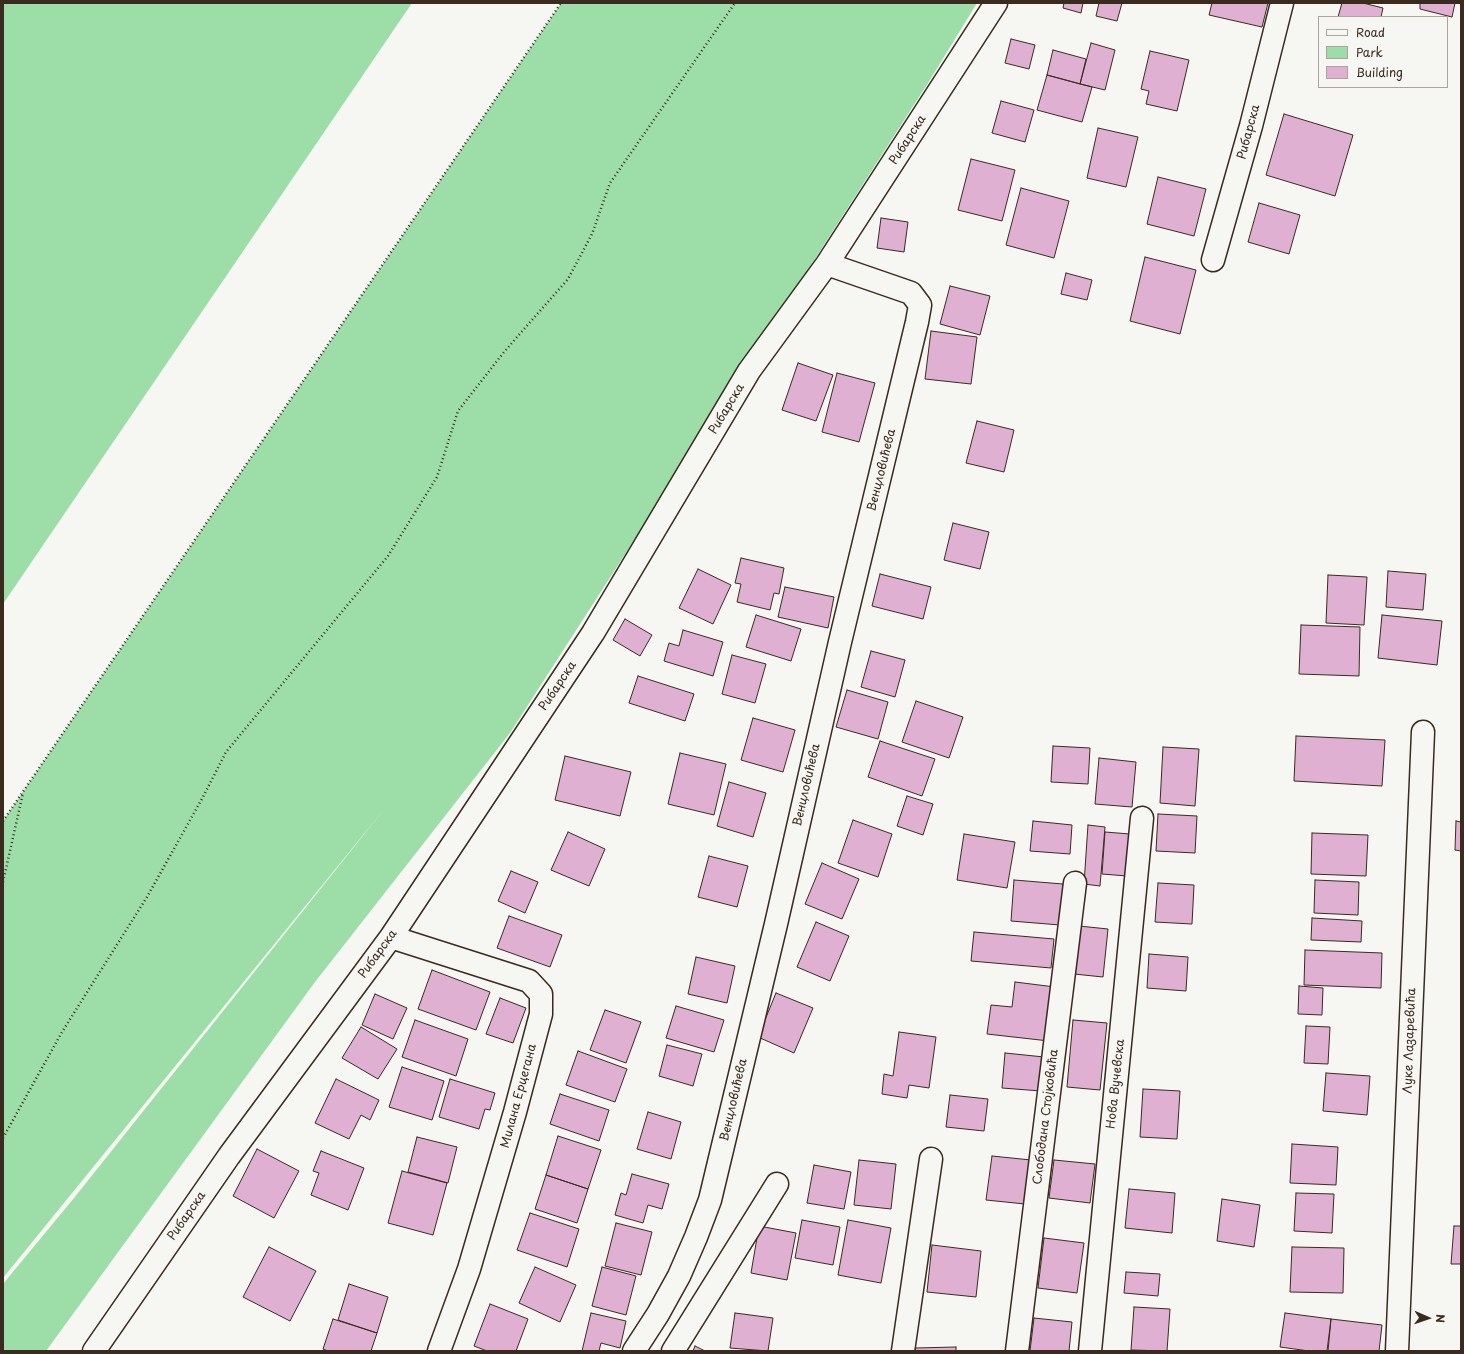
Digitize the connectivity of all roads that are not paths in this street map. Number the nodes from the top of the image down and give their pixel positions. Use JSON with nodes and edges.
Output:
{"nodes":[{"id":1,"x":996,"y":3,"type":"edge"},
{"id":2,"x":1282,"y":3,"type":"edge"},
{"id":3,"x":1213,"y":260,"type":"dead end"},
{"id":4,"x":827,"y":264,"type":"junction"},
{"id":5,"x":1423,"y":732,"type":"dead end"},
{"id":6,"x":1142,"y":818,"type":"dead end"},
{"id":7,"x":1075,"y":883,"type":"dead end"},
{"id":8,"x":391,"y":937,"type":"junction"},
{"id":9,"x":931,"y":1159,"type":"dead end"},
{"id":10,"x":777,"y":1184,"type":"dead end"},
{"id":11,"x":94,"y":1351,"type":"edge"},
{"id":12,"x":440,"y":1351,"type":"edge"},
{"id":13,"x":634,"y":1351,"type":"edge"},
{"id":14,"x":673,"y":1351,"type":"edge"},
{"id":15,"x":903,"y":1351,"type":"edge"},
{"id":16,"x":1017,"y":1351,"type":"edge"},
{"id":17,"x":1090,"y":1351,"type":"edge"},
{"id":18,"x":1397,"y":1351,"type":"edge"}],
"edges":[{"from":1,"to":4,"type":"street","name":"Рибарска"},
{"from":2,"to":3,"type":"street","name":"Рибарска"},
{"from":4,"to":8,"type":"street","name":"Рибарска"},
{"from":4,"to":13,"type":"street","name":"Венцловићева"},
{"from":5,"to":18,"type":"street","name":"Луке Лазаревића"},
{"from":6,"to":17,"type":"street","name":"Нова Вучевска"},
{"from":7,"to":16,"type":"street","name":"Слободана Стојковића"},
{"from":8,"to":11,"type":"street","name":"Рибарска"},
{"from":8,"to":12,"type":"street","name":"Милана Ерцегана"},
{"from":9,"to":15,"type":"street"},
{"from":10,"to":14,"type":"street"}]}
